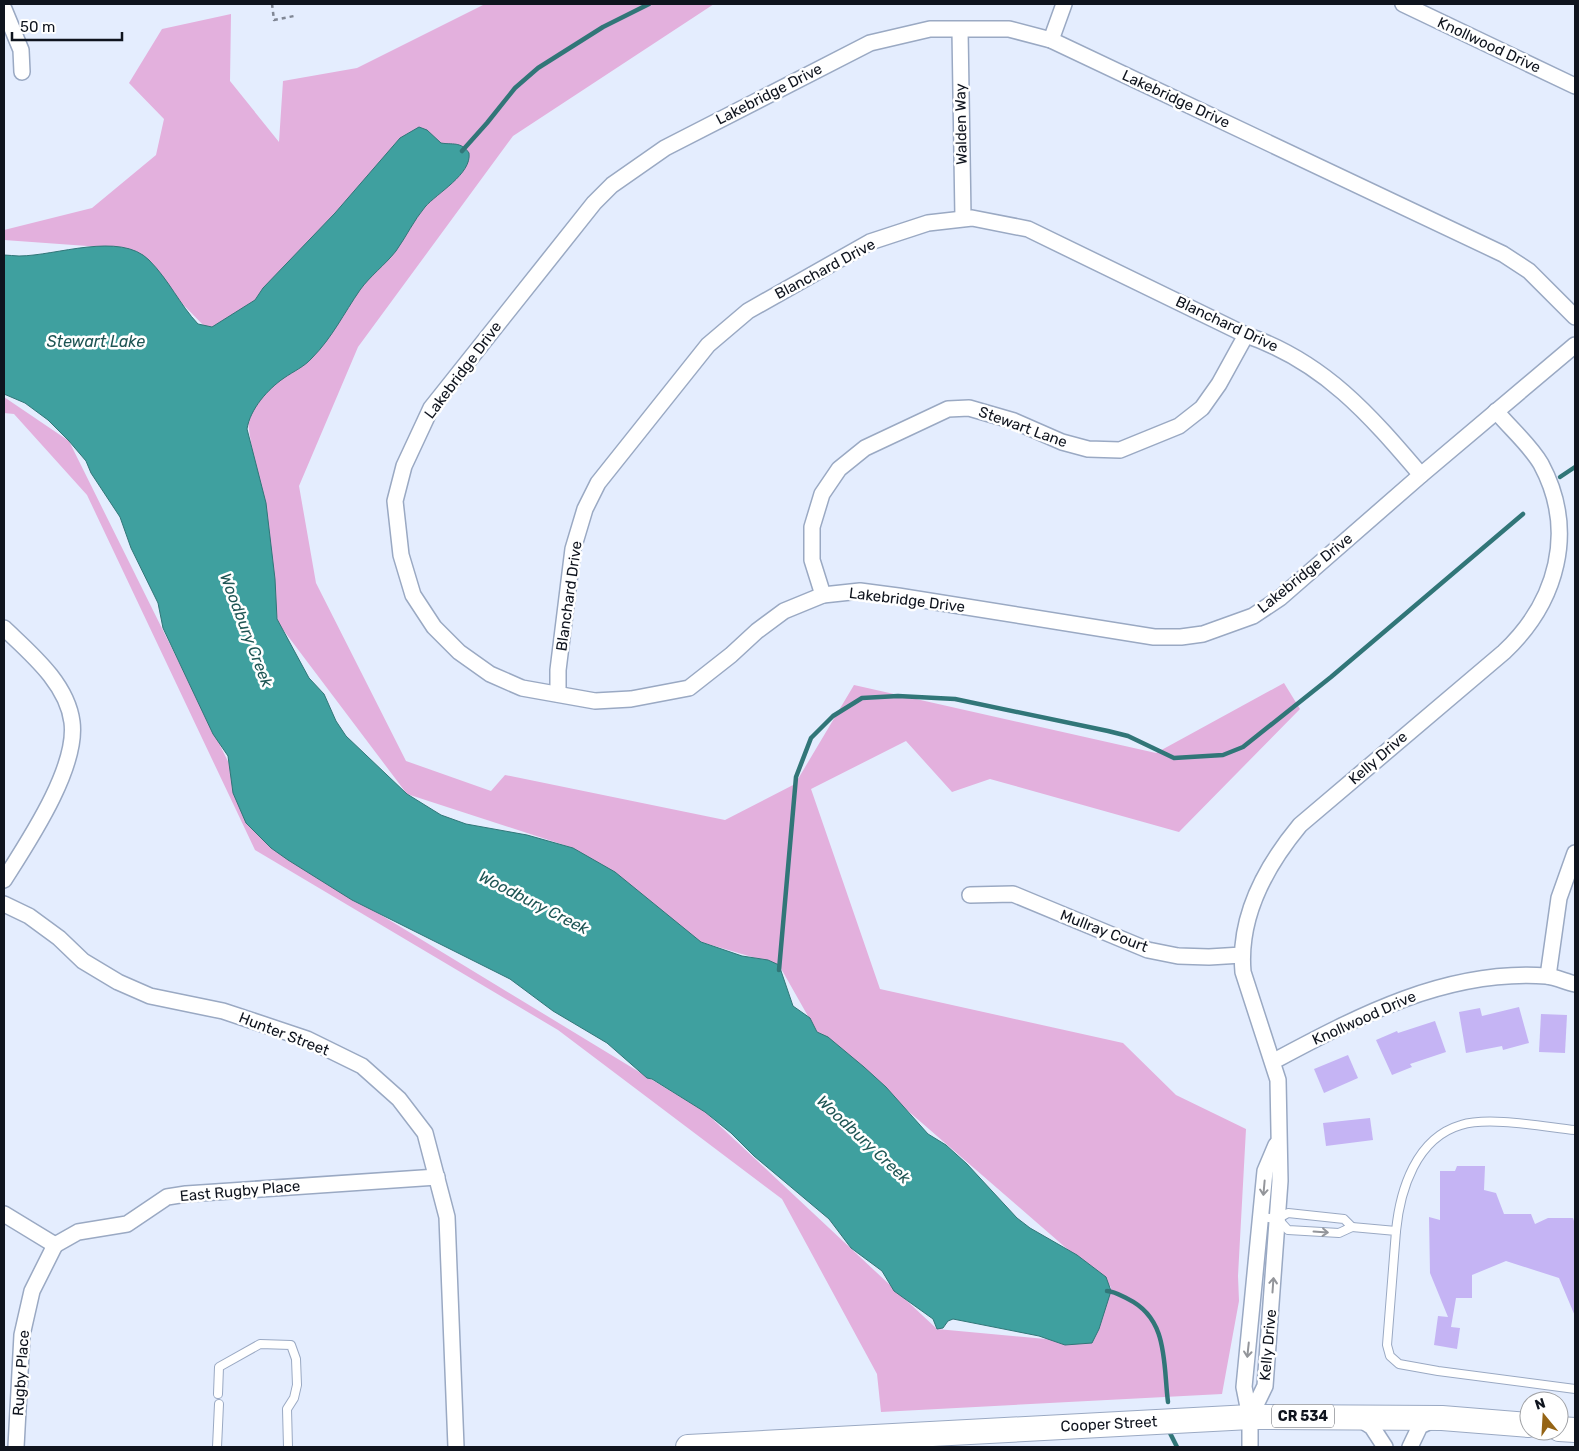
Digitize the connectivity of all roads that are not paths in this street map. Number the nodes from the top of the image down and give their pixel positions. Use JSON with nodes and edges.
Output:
{"nodes":[{"id":1,"x":1064,"y":4,"type":"edge"},
{"id":2,"x":1403,"y":4,"type":"edge"},
{"id":3,"x":4,"y":9,"type":"edge"},
{"id":4,"x":960,"y":30,"type":"junction"},
{"id":5,"x":1051,"y":40,"type":"junction"},
{"id":6,"x":22,"y":72,"type":"dead end"},
{"id":7,"x":1575,"y":86,"type":"edge"},
{"id":8,"x":963,"y":218,"type":"junction"},
{"id":9,"x":1575,"y":317,"type":"edge"},
{"id":10,"x":1246,"y":335,"type":"junction"},
{"id":11,"x":1575,"y":345,"type":"edge"},
{"id":12,"x":1496,"y":411,"type":"junction"},
{"id":13,"x":1421,"y":475,"type":"junction"},
{"id":14,"x":823,"y":595,"type":"junction"},
{"id":15,"x":4,"y":628,"type":"edge"},
{"id":16,"x":558,"y":694,"type":"junction"},
{"id":17,"x":1575,"y":853,"type":"edge"},
{"id":18,"x":4,"y":880,"type":"edge"},
{"id":19,"x":970,"y":895,"type":"dead end"},
{"id":20,"x":4,"y":904,"type":"edge"},
{"id":21,"x":1242,"y":955,"type":"junction"},
{"id":22,"x":1548,"y":976,"type":"junction"},
{"id":23,"x":1575,"y":984,"type":"edge"},
{"id":24,"x":1274,"y":1061,"type":"junction"},
{"id":25,"x":1575,"y":1130,"type":"edge"},
{"id":26,"x":1278,"y":1142,"type":"junction"},
{"id":27,"x":437,"y":1177,"type":"junction"},
{"id":28,"x":4,"y":1214,"type":"edge"},
{"id":29,"x":1261,"y":1217,"type":"junction"},
{"id":30,"x":1277,"y":1219,"type":"junction"},
{"id":31,"x":1352,"y":1227,"type":"junction"},
{"id":32,"x":1396,"y":1231,"type":"junction"},
{"id":33,"x":55,"y":1245,"type":"junction"},
{"id":34,"x":1575,"y":1389,"type":"edge"},
{"id":35,"x":218,"y":1394,"type":"dead end"},
{"id":36,"x":219,"y":1404,"type":"dead end"},
{"id":37,"x":1355,"y":1416,"type":"junction"},
{"id":38,"x":1250,"y":1417,"type":"junction"},
{"id":39,"x":1442,"y":1418,"type":"junction"},
{"id":40,"x":1519,"y":1424,"type":"edge"},
{"id":41,"x":850,"y":1443,"type":"edge"},
{"id":42,"x":16,"y":1447,"type":"edge"},
{"id":43,"x":216,"y":1447,"type":"edge"},
{"id":44,"x":288,"y":1447,"type":"edge"},
{"id":45,"x":456,"y":1447,"type":"edge"},
{"id":46,"x":688,"y":1447,"type":"edge"},
{"id":47,"x":1250,"y":1447,"type":"edge"},
{"id":48,"x":1384,"y":1447,"type":"edge"},
{"id":49,"x":1410,"y":1447,"type":"edge"}],
"edges":[{"from":1,"to":5,"type":"street"},
{"from":2,"to":7,"type":"street","name":"Knollwood Drive"},
{"from":3,"to":6,"type":"street"},
{"from":4,"to":5,"type":"street","name":"Lakebridge Drive"},
{"from":4,"to":8,"type":"street","name":"Walden Way"},
{"from":4,"to":16,"type":"street","name":"Lakebridge Drive"},
{"from":5,"to":9,"type":"street","name":"Lakebridge Drive"},
{"from":8,"to":10,"type":"street","name":"Blanchard Drive"},
{"from":8,"to":16,"type":"street","name":"Blanchard Drive"},
{"from":10,"to":13,"type":"street","name":"Blanchard Drive"},
{"from":10,"to":14,"type":"street","name":"Stewart Lane"},
{"from":11,"to":12,"type":"street","name":"Lakebridge Drive"},
{"from":12,"to":13,"type":"street","name":"Lakebridge Drive"},
{"from":12,"to":21,"type":"street","name":"Kelly Drive"},
{"from":13,"to":14,"type":"street","name":"Lakebridge Drive"},
{"from":14,"to":16,"type":"street","name":"Lakebridge Drive"},
{"from":15,"to":18,"type":"street"},
{"from":17,"to":22,"type":"street"},
{"from":19,"to":21,"type":"street","name":"Mullray Court"},
{"from":20,"to":27,"type":"street","name":"Hunter Street"},
{"from":21,"to":24,"type":"street","name":"Kelly Drive"},
{"from":22,"to":23,"type":"street","name":"Knollwood Drive"},
{"from":22,"to":24,"type":"street","name":"Knollwood Drive"},
{"from":24,"to":26,"type":"street","name":"Kelly Drive"},
{"from":25,"to":32,"type":"lane"},
{"from":26,"to":29,"type":"street","name":"Kelly Drive","one_way":true},
{"from":26,"to":30,"type":"street","name":"Kelly Drive"},
{"from":27,"to":33,"type":"street","name":"East Rugby Place"},
{"from":27,"to":45,"type":"street","name":"Hunter Street"},
{"from":28,"to":33,"type":"street"},
{"from":29,"to":30,"type":"lane"},
{"from":29,"to":38,"type":"street","name":"Kelly Drive","one_way":true},
{"from":30,"to":31,"type":"lane"},
{"from":30,"to":31,"type":"lane","one_way":true},
{"from":38,"to":30,"type":"street","name":"Kelly Drive","one_way":true},
{"from":31,"to":32,"type":"lane"},
{"from":32,"to":34,"type":"lane"},
{"from":33,"to":42,"type":"street","name":"Rugby Place"},
{"from":35,"to":44,"type":"lane"},
{"from":36,"to":43,"type":"lane"},
{"from":37,"to":38,"type":"main road","name":"Cooper Street","number":"CR 534"},
{"from":37,"to":39,"type":"main road","name":"Cooper Street","number":"CR 534"},
{"from":37,"to":48,"type":"street"},
{"from":38,"to":41,"type":"main road","name":"Cooper Street","number":"CR 534"},
{"from":38,"to":47,"type":"street"},
{"from":39,"to":40,"type":"main road","name":"Cooper Street","number":"CR 534"},
{"from":39,"to":49,"type":"street"},
{"from":41,"to":46,"type":"main road","name":"Cooper Street","number":"CR 534"}]}
